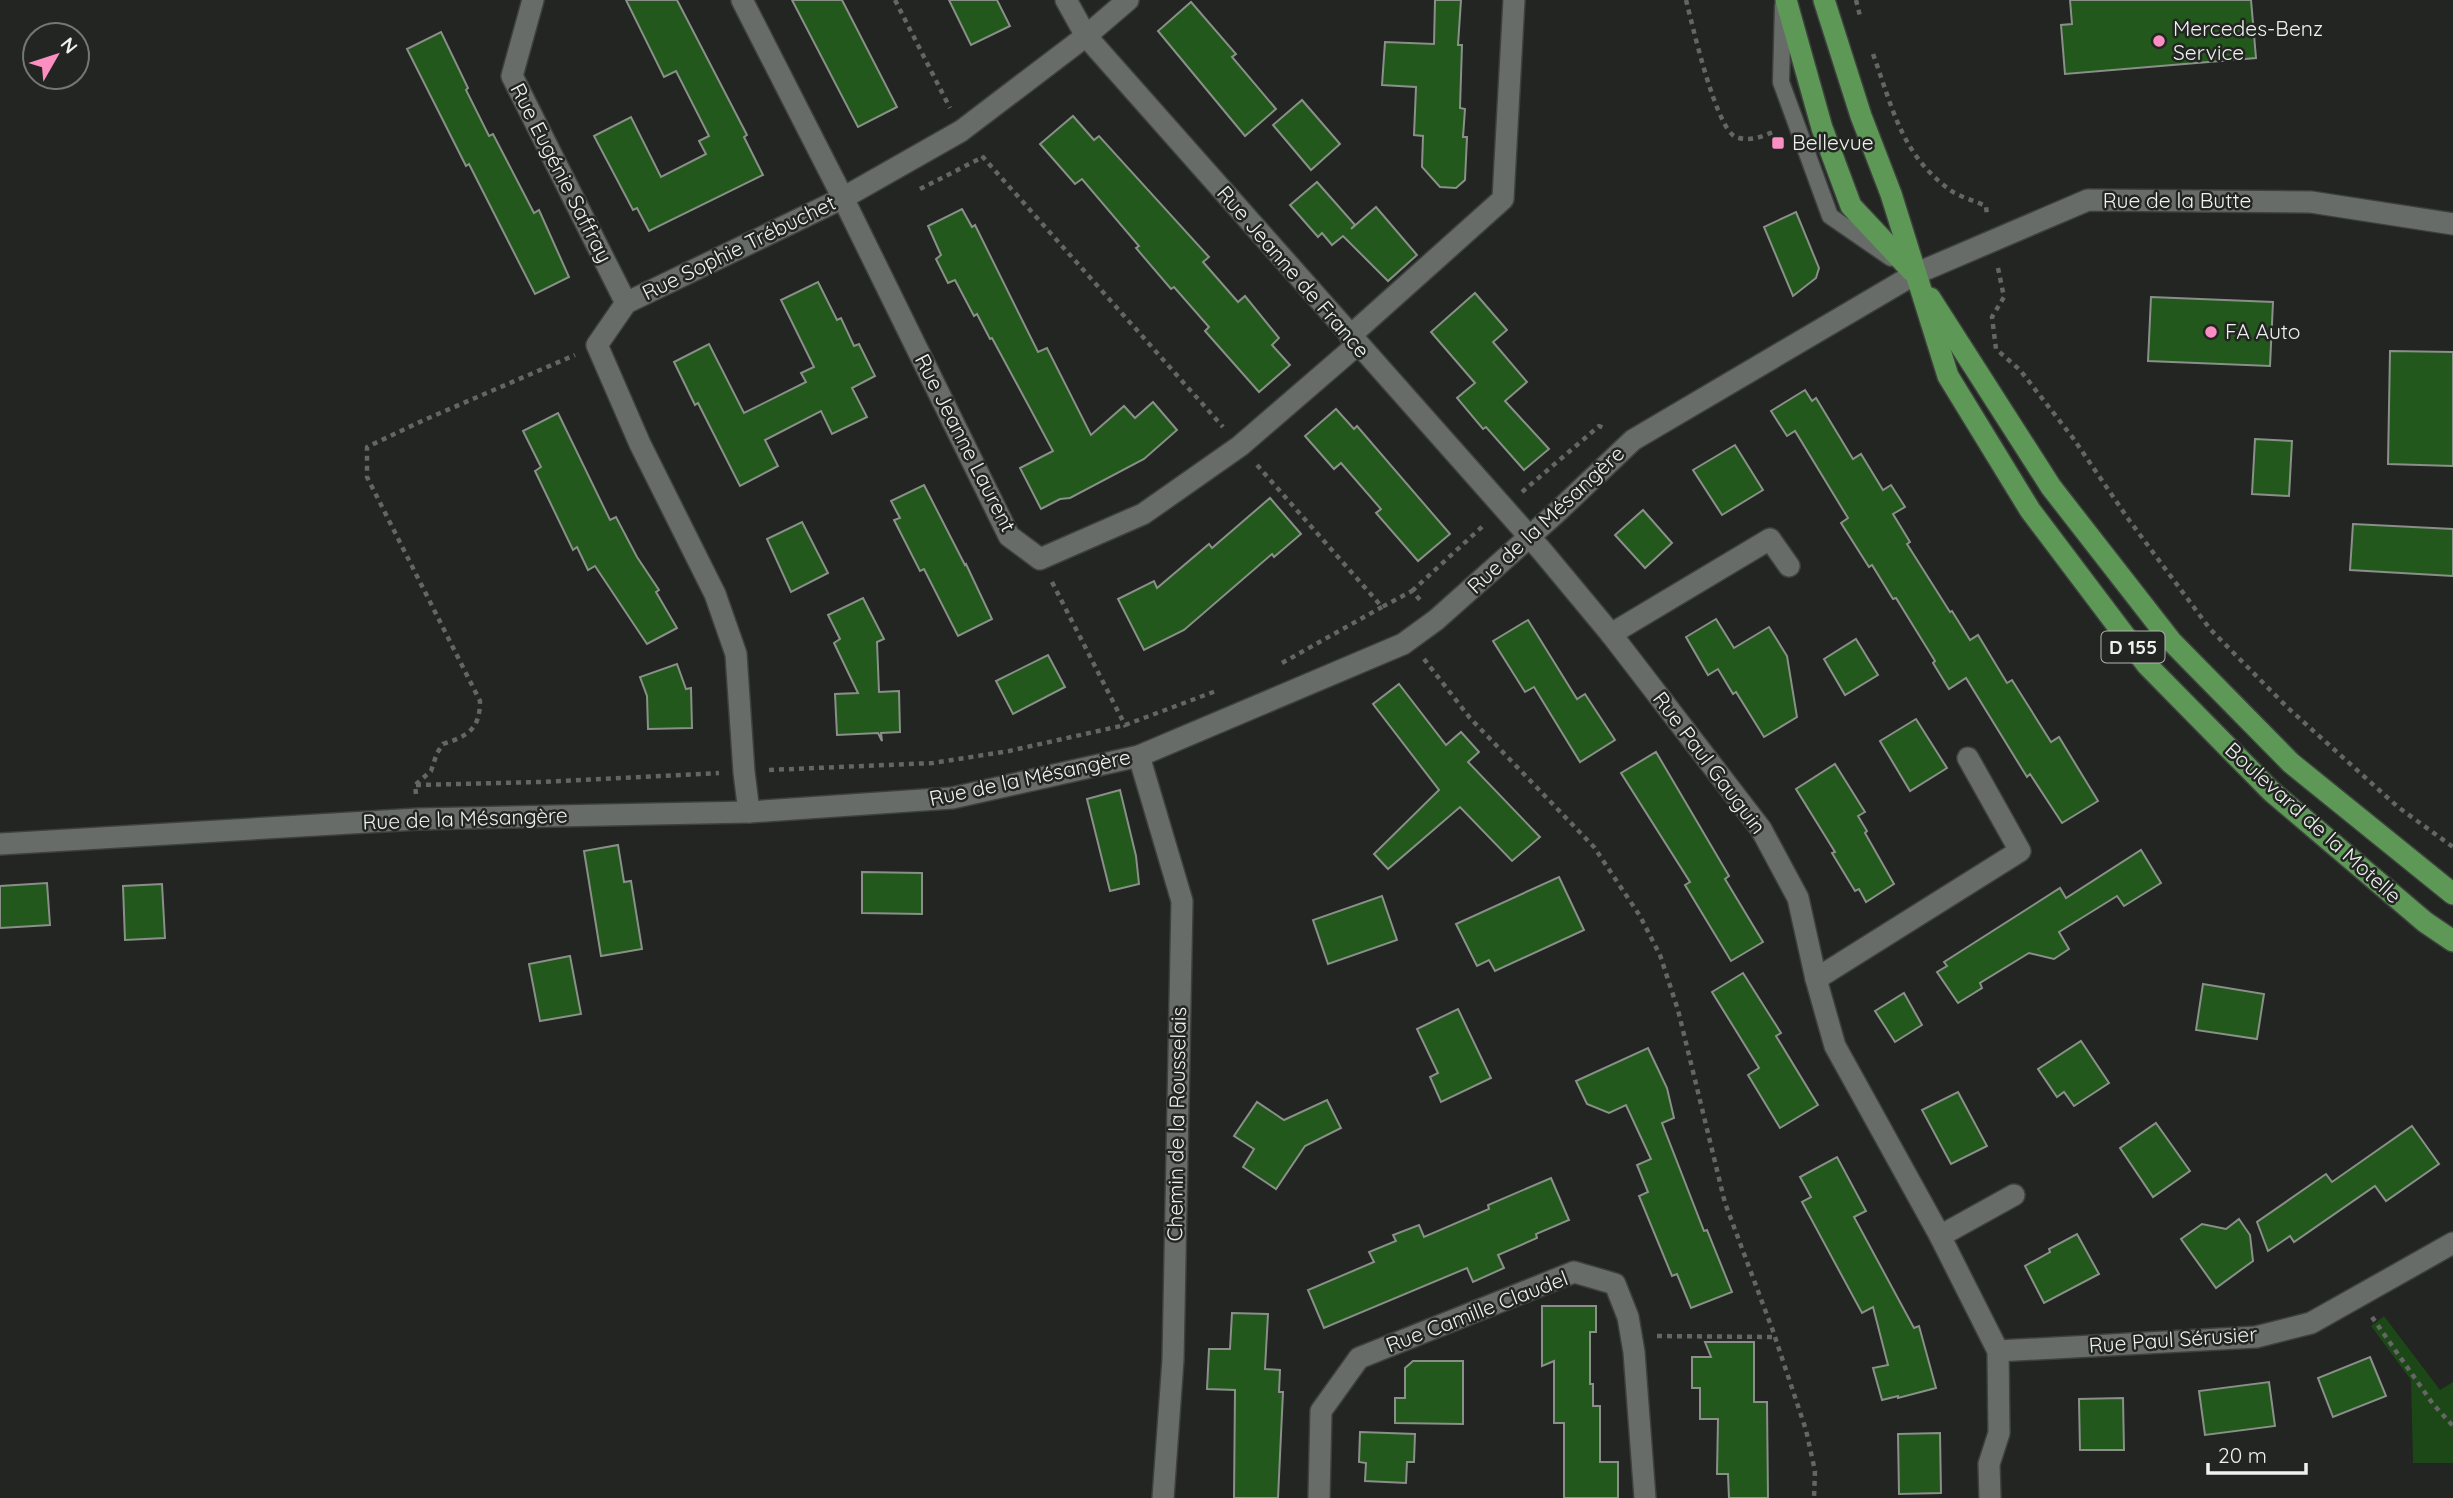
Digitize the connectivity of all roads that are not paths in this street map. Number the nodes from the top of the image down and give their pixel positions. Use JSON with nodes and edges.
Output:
{"nodes":[{"id":1,"x":533,"y":0,"type":"edge"},
{"id":2,"x":742,"y":0,"type":"edge"},
{"id":3,"x":1066,"y":0,"type":"edge"},
{"id":4,"x":1128,"y":0,"type":"edge"},
{"id":5,"x":1514,"y":0,"type":"edge"},
{"id":6,"x":1785,"y":0,"type":"edge"},
{"id":7,"x":1824,"y":0,"type":"edge"},
{"id":8,"x":1086,"y":36,"type":"junction"},
{"id":9,"x":843,"y":198,"type":"junction"},
{"id":10,"x":2453,"y":224,"type":"edge"},
{"id":11,"x":1914,"y":274,"type":"junction"},
{"id":12,"x":626,"y":303,"type":"junction"},
{"id":13,"x":1354,"y":341,"type":"junction"},
{"id":14,"x":1530,"y":537,"type":"junction"},
{"id":15,"x":1789,"y":566,"type":"dead end"},
{"id":16,"x":1611,"y":634,"type":"junction"},
{"id":17,"x":1139,"y":756,"type":"junction"},
{"id":18,"x":1968,"y":758,"type":"dead end"},
{"id":19,"x":749,"y":812,"type":"junction"},
{"id":20,"x":0,"y":844,"type":"edge"},
{"id":21,"x":2453,"y":894,"type":"edge"},
{"id":22,"x":2453,"y":940,"type":"edge"},
{"id":23,"x":1816,"y":979,"type":"junction"},
{"id":24,"x":2014,"y":1195,"type":"dead end"},
{"id":25,"x":1940,"y":1236,"type":"junction"},
{"id":26,"x":2453,"y":1243,"type":"edge"},
{"id":27,"x":1998,"y":1351,"type":"junction"},
{"id":28,"x":1163,"y":1498,"type":"edge"},
{"id":29,"x":1319,"y":1498,"type":"edge"},
{"id":30,"x":1644,"y":1498,"type":"edge"},
{"id":31,"x":1990,"y":1498,"type":"edge"}],
"edges":[{"from":1,"to":12,"type":"street","name":"Rue Eugénie Saffray"},
{"from":2,"to":9,"type":"street","name":"Rue Jeanne Laurent"},
{"from":3,"to":8,"type":"street","name":"Rue Jeanne de France"},
{"from":4,"to":8,"type":"street","name":"Rue Sophie Trébuchet"},
{"from":5,"to":13,"type":"street"},
{"from":6,"to":11,"type":"main road","name":"Boulevard de la Motelle","number":"D 155"},
{"from":6,"to":11,"type":"lane"},
{"from":7,"to":11,"type":"main road","name":"Boulevard de la Motelle","number":"D 155"},
{"from":8,"to":9,"type":"street","name":"Rue Sophie Trébuchet"},
{"from":8,"to":13,"type":"street","name":"Rue Jeanne de France"},
{"from":9,"to":12,"type":"street","name":"Rue Sophie Trébuchet"},
{"from":9,"to":13,"type":"street","name":"Rue Jeanne Laurent"},
{"from":10,"to":11,"type":"street","name":"Rue de la Butte"},
{"from":11,"to":14,"type":"street","name":"Rue de la Mésangère"},
{"from":11,"to":21,"type":"main road","name":"Boulevard de la Motelle","number":"D 155"},
{"from":11,"to":22,"type":"main road","name":"Boulevard de la Motelle","number":"D 155"},
{"from":12,"to":19,"type":"street","name":"Rue Sophie Trébuchet"},
{"from":13,"to":14,"type":"street","name":"Rue Jeanne de France"},
{"from":14,"to":16,"type":"street","name":"Rue Paul Gauguin"},
{"from":14,"to":17,"type":"street","name":"Rue de la Mésangère"},
{"from":15,"to":16,"type":"street"},
{"from":16,"to":23,"type":"street","name":"Rue Paul Gauguin"},
{"from":17,"to":19,"type":"street","name":"Rue de la Mésangère"},
{"from":17,"to":28,"type":"street","name":"Chemin de la Rousselais"},
{"from":18,"to":23,"type":"street"},
{"from":19,"to":20,"type":"street","name":"Rue de la Mésangère"},
{"from":23,"to":25,"type":"street","name":"Rue Paul Gauguin"},
{"from":24,"to":25,"type":"street"},
{"from":25,"to":27,"type":"street","name":"Rue Paul Gauguin"},
{"from":26,"to":27,"type":"street","name":"Rue Paul Sérusier"},
{"from":27,"to":31,"type":"street","name":"Rue Paul Gauguin"},
{"from":29,"to":30,"type":"street","name":"Rue Camille Claudel"}]}
